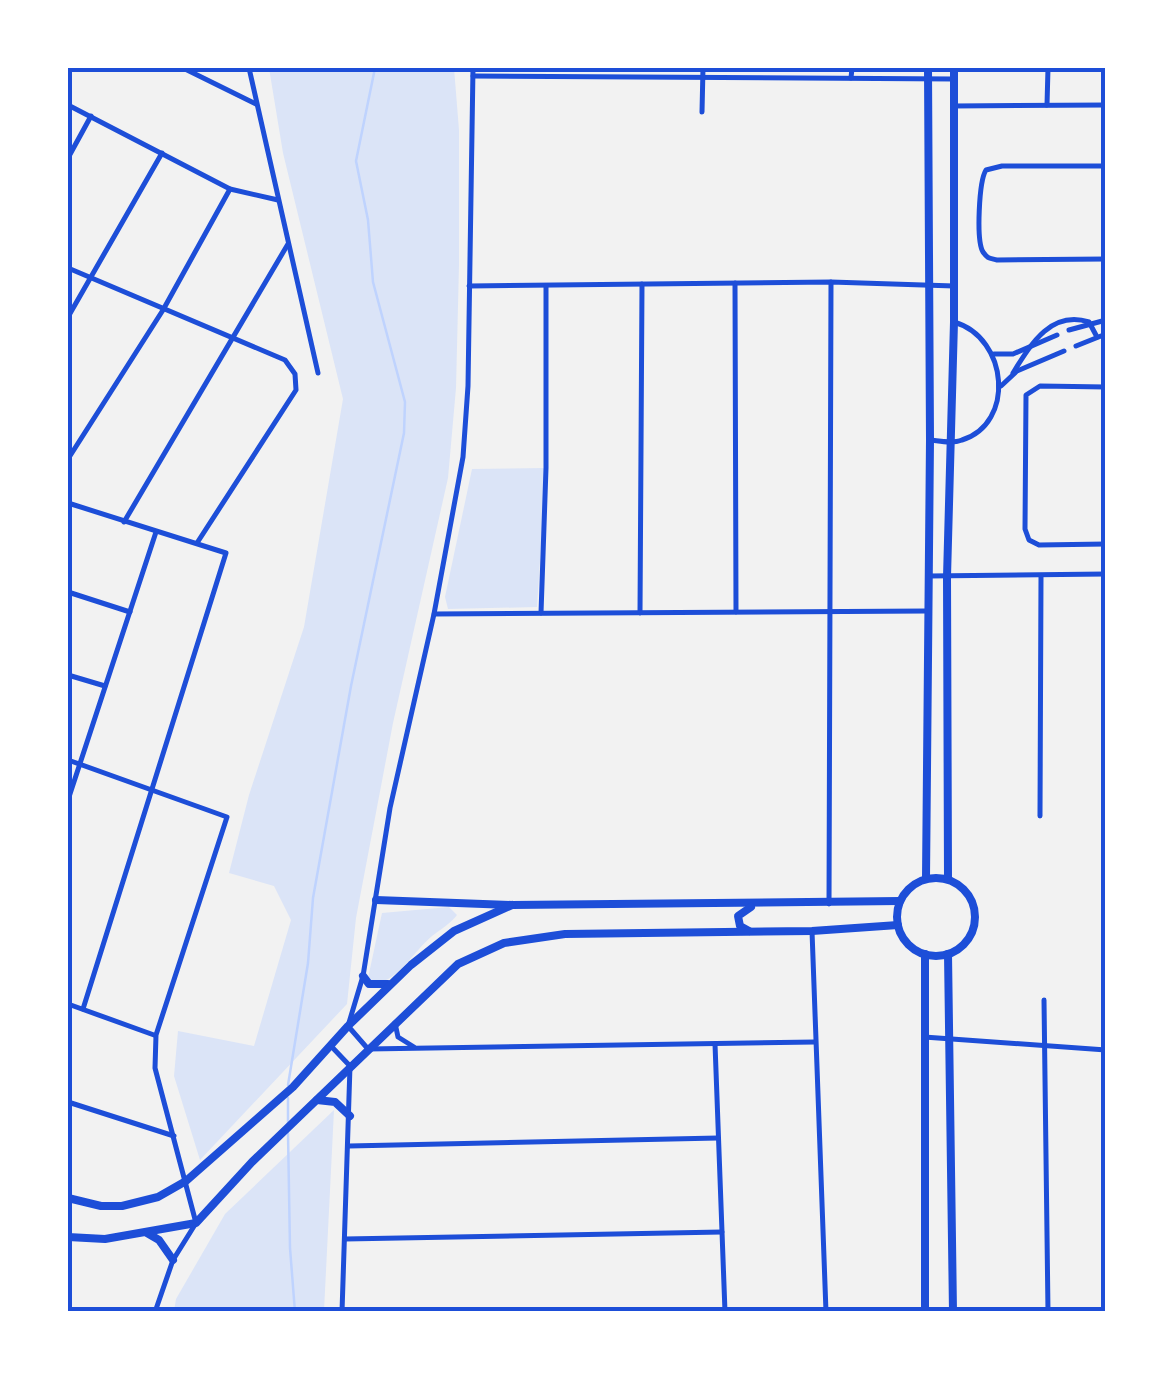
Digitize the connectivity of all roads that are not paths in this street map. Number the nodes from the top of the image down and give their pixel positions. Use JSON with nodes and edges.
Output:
{"nodes":[{"id":1,"x":183,"y":68,"type":"edge"},
{"id":2,"x":248,"y":68,"type":"edge"},
{"id":3,"x":473,"y":68,"type":"edge"},
{"id":4,"x":552,"y":68,"type":"edge"},
{"id":5,"x":626,"y":68,"type":"edge"},
{"id":6,"x":703,"y":68,"type":"edge"},
{"id":7,"x":776,"y":68,"type":"edge"},
{"id":8,"x":852,"y":68,"type":"edge"},
{"id":9,"x":928,"y":68,"type":"edge"},
{"id":10,"x":954,"y":68,"type":"edge"},
{"id":11,"x":1048,"y":68,"type":"edge"},
{"id":12,"x":474,"y":76,"type":"junction"},
{"id":13,"x":552,"y":76,"type":"junction"},
{"id":14,"x":626,"y":76,"type":"junction"},
{"id":15,"x":703,"y":77,"type":"junction"},
{"id":16,"x":776,"y":77,"type":"junction"},
{"id":17,"x":851,"y":78,"type":"junction"},
{"id":18,"x":928,"y":78,"type":"junction"},
{"id":19,"x":954,"y":79,"type":"junction"},
{"id":20,"x":68,"y":104,"type":"edge"},
{"id":21,"x":256,"y":104,"type":"junction"},
{"id":22,"x":1047,"y":105,"type":"junction"},
{"id":23,"x":1106,"y":105,"type":"edge"},
{"id":24,"x":953,"y":106,"type":"junction"},
{"id":25,"x":702,"y":112,"type":"dead end"},
{"id":26,"x":91,"y":116,"type":"junction"},
{"id":27,"x":162,"y":153,"type":"junction"},
{"id":28,"x":68,"y":158,"type":"edge"},
{"id":29,"x":1106,"y":166,"type":"edge"},
{"id":30,"x":230,"y":189,"type":"junction"},
{"id":31,"x":278,"y":200,"type":"junction"},
{"id":32,"x":288,"y":244,"type":"junction"},
{"id":33,"x":1106,"y":259,"type":"edge"},
{"id":34,"x":68,"y":268,"type":"edge"},
{"id":35,"x":92,"y":279,"type":"junction"},
{"id":36,"x":831,"y":282,"type":"junction"},
{"id":37,"x":735,"y":283,"type":"junction"},
{"id":38,"x":642,"y":284,"type":"junction"},
{"id":39,"x":928,"y":284,"type":"junction"},
{"id":40,"x":546,"y":285,"type":"junction"},
{"id":41,"x":469,"y":286,"type":"junction"},
{"id":42,"x":954,"y":286,"type":"junction"},
{"id":43,"x":163,"y":310,"type":"junction"},
{"id":44,"x":68,"y":317,"type":"edge"},
{"id":45,"x":1106,"y":320,"type":"edge"},
{"id":46,"x":954,"y":322,"type":"junction"},
{"id":47,"x":1089,"y":322,"type":"junction"},
{"id":48,"x":1069,"y":330,"type":"dead end"},
{"id":49,"x":1106,"y":334,"type":"edge"},
{"id":50,"x":1057,"y":335,"type":"dead end"},
{"id":51,"x":1097,"y":337,"type":"junction"},
{"id":52,"x":233,"y":340,"type":"junction"},
{"id":53,"x":1076,"y":346,"type":"dead end"},
{"id":54,"x":1029,"y":347,"type":"junction"},
{"id":55,"x":1064,"y":351,"type":"dead end"},
{"id":56,"x":994,"y":354,"type":"junction"},
{"id":57,"x":318,"y":373,"type":"dead end"},
{"id":58,"x":1013,"y":373,"type":"junction"},
{"id":59,"x":1106,"y":387,"type":"edge"},
{"id":60,"x":999,"y":388,"type":"junction"},
{"id":61,"x":930,"y":440,"type":"junction"},
{"id":62,"x":952,"y":442,"type":"junction"},
{"id":63,"x":68,"y":459,"type":"edge"},
{"id":64,"x":68,"y":503,"type":"edge"},
{"id":65,"x":124,"y":522,"type":"junction"},
{"id":66,"x":156,"y":532,"type":"junction"},
{"id":67,"x":196,"y":544,"type":"junction"},
{"id":68,"x":1106,"y":544,"type":"edge"},
{"id":69,"x":1106,"y":574,"type":"edge"},
{"id":70,"x":927,"y":576,"type":"junction"},
{"id":71,"x":947,"y":576,"type":"junction"},
{"id":72,"x":1041,"y":576,"type":"junction"},
{"id":73,"x":68,"y":592,"type":"edge"},
{"id":74,"x":927,"y":611,"type":"junction"},
{"id":75,"x":130,"y":612,"type":"junction"},
{"id":76,"x":736,"y":612,"type":"junction"},
{"id":77,"x":832,"y":612,"type":"junction"},
{"id":78,"x":540,"y":613,"type":"junction"},
{"id":79,"x":640,"y":613,"type":"junction"},
{"id":80,"x":434,"y":614,"type":"junction"},
{"id":81,"x":68,"y":675,"type":"edge"},
{"id":82,"x":105,"y":686,"type":"junction"},
{"id":83,"x":68,"y":760,"type":"edge"},
{"id":84,"x":80,"y":764,"type":"junction"},
{"id":85,"x":154,"y":791,"type":"junction"},
{"id":86,"x":68,"y":800,"type":"edge"},
{"id":87,"x":1040,"y":816,"type":"dead end"},
{"id":88,"x":926,"y":878,"type":"junction"},
{"id":89,"x":948,"y":879,"type":"junction"},
{"id":90,"x":376,"y":900,"type":"junction"},
{"id":91,"x":900,"y":902,"type":"junction"},
{"id":92,"x":770,"y":904,"type":"junction"},
{"id":93,"x":828,"y":904,"type":"junction"},
{"id":94,"x":512,"y":905,"type":"junction"},
{"id":95,"x":898,"y":926,"type":"junction"},
{"id":96,"x":812,"y":931,"type":"junction"},
{"id":97,"x":752,"y":932,"type":"junction"},
{"id":98,"x":925,"y":954,"type":"junction"},
{"id":99,"x":948,"y":954,"type":"junction"},
{"id":100,"x":363,"y":976,"type":"junction"},
{"id":101,"x":392,"y":983,"type":"junction"},
{"id":102,"x":1044,"y":1000,"type":"dead end"},
{"id":103,"x":68,"y":1004,"type":"edge"},
{"id":104,"x":83,"y":1009,"type":"junction"},
{"id":105,"x":395,"y":1023,"type":"junction"},
{"id":106,"x":348,"y":1026,"type":"junction"},
{"id":107,"x":156,"y":1035,"type":"junction"},
{"id":108,"x":923,"y":1037,"type":"junction"},
{"id":109,"x":948,"y":1039,"type":"junction"},
{"id":110,"x":815,"y":1042,"type":"junction"},
{"id":111,"x":715,"y":1044,"type":"junction"},
{"id":112,"x":330,"y":1046,"type":"junction"},
{"id":113,"x":1044,"y":1047,"type":"junction"},
{"id":114,"x":422,"y":1049,"type":"junction"},
{"id":115,"x":368,"y":1050,"type":"junction"},
{"id":116,"x":1106,"y":1050,"type":"edge"},
{"id":117,"x":350,"y":1066,"type":"junction"},
{"id":118,"x":317,"y":1100,"type":"junction"},
{"id":119,"x":68,"y":1102,"type":"edge"},
{"id":120,"x":350,"y":1116,"type":"junction"},
{"id":121,"x":174,"y":1136,"type":"junction"},
{"id":122,"x":718,"y":1138,"type":"junction"},
{"id":123,"x":349,"y":1146,"type":"junction"},
{"id":124,"x":186,"y":1180,"type":"junction"},
{"id":125,"x":68,"y":1198,"type":"edge"},
{"id":126,"x":196,"y":1223,"type":"junction"},
{"id":127,"x":722,"y":1232,"type":"junction"},
{"id":128,"x":146,"y":1233,"type":"junction"},
{"id":129,"x":68,"y":1236,"type":"edge"},
{"id":130,"x":345,"y":1240,"type":"junction"},
{"id":131,"x":173,"y":1260,"type":"junction"},
{"id":132,"x":155,"y":1312,"type":"edge"},
{"id":133,"x":342,"y":1312,"type":"edge"},
{"id":134,"x":725,"y":1312,"type":"edge"},
{"id":135,"x":826,"y":1312,"type":"edge"},
{"id":136,"x":925,"y":1312,"type":"edge"},
{"id":137,"x":953,"y":1312,"type":"edge"},
{"id":138,"x":1048,"y":1312,"type":"edge"}],
"edges":[{"from":1,"to":21,"type":"street"},
{"from":2,"to":21,"type":"street"},
{"from":3,"to":12,"type":"street"},
{"from":4,"to":13,"type":"street"},
{"from":5,"to":14,"type":"street"},
{"from":6,"to":15,"type":"street"},
{"from":7,"to":16,"type":"street"},
{"from":8,"to":17,"type":"street"},
{"from":9,"to":18,"type":"main road"},
{"from":10,"to":19,"type":"main road"},
{"from":11,"to":22,"type":"street"},
{"from":12,"to":13,"type":"street"},
{"from":12,"to":41,"type":"street"},
{"from":13,"to":14,"type":"street"},
{"from":14,"to":15,"type":"street"},
{"from":15,"to":16,"type":"street"},
{"from":15,"to":25,"type":"street"},
{"from":16,"to":17,"type":"street"},
{"from":17,"to":18,"type":"street"},
{"from":18,"to":19,"type":"street"},
{"from":18,"to":39,"type":"main road"},
{"from":19,"to":24,"type":"main road"},
{"from":20,"to":26,"type":"street"},
{"from":21,"to":31,"type":"street"},
{"from":22,"to":23,"type":"street"},
{"from":22,"to":24,"type":"street"},
{"from":24,"to":42,"type":"main road"},
{"from":26,"to":27,"type":"street"},
{"from":26,"to":28,"type":"street"},
{"from":27,"to":30,"type":"street"},
{"from":27,"to":35,"type":"street"},
{"from":29,"to":33,"type":"street"},
{"from":30,"to":31,"type":"street"},
{"from":30,"to":43,"type":"street"},
{"from":31,"to":32,"type":"street"},
{"from":32,"to":52,"type":"street"},
{"from":32,"to":57,"type":"street"},
{"from":34,"to":35,"type":"street"},
{"from":35,"to":43,"type":"street"},
{"from":35,"to":44,"type":"street"},
{"from":36,"to":37,"type":"street"},
{"from":36,"to":39,"type":"street"},
{"from":36,"to":77,"type":"street"},
{"from":37,"to":38,"type":"street"},
{"from":37,"to":76,"type":"street"},
{"from":38,"to":40,"type":"street"},
{"from":38,"to":79,"type":"street"},
{"from":39,"to":42,"type":"street"},
{"from":39,"to":61,"type":"main road"},
{"from":40,"to":41,"type":"street"},
{"from":40,"to":78,"type":"street"},
{"from":41,"to":80,"type":"street"},
{"from":42,"to":46,"type":"main road"},
{"from":43,"to":52,"type":"street"},
{"from":43,"to":63,"type":"street"},
{"from":45,"to":47,"type":"street"},
{"from":46,"to":56,"type":"street"},
{"from":46,"to":62,"type":"main road"},
{"from":47,"to":48,"type":"street"},
{"from":47,"to":51,"type":"street"},
{"from":47,"to":54,"type":"street"},
{"from":49,"to":51,"type":"street"},
{"from":50,"to":54,"type":"street"},
{"from":51,"to":53,"type":"street"},
{"from":52,"to":65,"type":"street"},
{"from":52,"to":67,"type":"street"},
{"from":54,"to":56,"type":"street"},
{"from":54,"to":58,"type":"street"},
{"from":55,"to":58,"type":"street"},
{"from":56,"to":60,"type":"street"},
{"from":58,"to":60,"type":"street"},
{"from":59,"to":68,"type":"street"},
{"from":60,"to":62,"type":"street"},
{"from":61,"to":62,"type":"street"},
{"from":61,"to":70,"type":"main road"},
{"from":62,"to":71,"type":"main road"},
{"from":64,"to":65,"type":"street"},
{"from":65,"to":66,"type":"street"},
{"from":66,"to":67,"type":"street"},
{"from":66,"to":75,"type":"street"},
{"from":67,"to":85,"type":"street"},
{"from":69,"to":72,"type":"street"},
{"from":70,"to":71,"type":"street"},
{"from":70,"to":74,"type":"main road"},
{"from":71,"to":72,"type":"street"},
{"from":71,"to":89,"type":"main road"},
{"from":72,"to":87,"type":"street"},
{"from":73,"to":75,"type":"street"},
{"from":74,"to":77,"type":"street"},
{"from":74,"to":88,"type":"main road"},
{"from":75,"to":82,"type":"street"},
{"from":76,"to":77,"type":"street"},
{"from":76,"to":79,"type":"street"},
{"from":77,"to":93,"type":"street"},
{"from":78,"to":79,"type":"street"},
{"from":78,"to":80,"type":"street"},
{"from":80,"to":90,"type":"street"},
{"from":81,"to":82,"type":"street"},
{"from":82,"to":84,"type":"street"},
{"from":83,"to":84,"type":"street"},
{"from":84,"to":85,"type":"street"},
{"from":84,"to":86,"type":"street"},
{"from":85,"to":104,"type":"street"},
{"from":85,"to":107,"type":"street"},
{"from":88,"to":89,"type":"main road"},
{"from":88,"to":91,"type":"main road"},
{"from":89,"to":99,"type":"main road"},
{"from":90,"to":94,"type":"main road"},
{"from":90,"to":100,"type":"street"},
{"from":91,"to":93,"type":"main road"},
{"from":91,"to":95,"type":"main road"},
{"from":92,"to":93,"type":"main road"},
{"from":92,"to":94,"type":"main road"},
{"from":92,"to":97,"type":"main road"},
{"from":94,"to":101,"type":"main road"},
{"from":95,"to":96,"type":"main road"},
{"from":95,"to":98,"type":"main road"},
{"from":96,"to":97,"type":"main road"},
{"from":96,"to":110,"type":"street"},
{"from":97,"to":105,"type":"main road"},
{"from":98,"to":99,"type":"main road"},
{"from":98,"to":108,"type":"main road"},
{"from":99,"to":109,"type":"main road"},
{"from":100,"to":101,"type":"main road"},
{"from":100,"to":106,"type":"street"},
{"from":101,"to":106,"type":"main road"},
{"from":102,"to":113,"type":"street"},
{"from":103,"to":104,"type":"street"},
{"from":104,"to":107,"type":"street"},
{"from":105,"to":114,"type":"street"},
{"from":105,"to":115,"type":"main road"},
{"from":106,"to":112,"type":"main road"},
{"from":106,"to":115,"type":"street"},
{"from":107,"to":121,"type":"street"},
{"from":108,"to":109,"type":"street"},
{"from":108,"to":136,"type":"main road"},
{"from":109,"to":113,"type":"street"},
{"from":109,"to":137,"type":"main road"},
{"from":110,"to":111,"type":"street"},
{"from":110,"to":135,"type":"street"},
{"from":111,"to":114,"type":"street"},
{"from":111,"to":122,"type":"street"},
{"from":112,"to":117,"type":"street"},
{"from":112,"to":124,"type":"main road"},
{"from":113,"to":116,"type":"street"},
{"from":113,"to":138,"type":"street"},
{"from":114,"to":115,"type":"street"},
{"from":115,"to":117,"type":"main road"},
{"from":117,"to":118,"type":"main road"},
{"from":117,"to":120,"type":"street"},
{"from":118,"to":120,"type":"main road"},
{"from":118,"to":126,"type":"main road"},
{"from":119,"to":121,"type":"street"},
{"from":120,"to":123,"type":"street"},
{"from":121,"to":124,"type":"street"},
{"from":122,"to":123,"type":"street"},
{"from":122,"to":127,"type":"street"},
{"from":123,"to":130,"type":"street"},
{"from":124,"to":125,"type":"main road"},
{"from":124,"to":126,"type":"street"},
{"from":126,"to":128,"type":"main road"},
{"from":126,"to":131,"type":"street"},
{"from":127,"to":130,"type":"street"},
{"from":127,"to":134,"type":"street"},
{"from":128,"to":129,"type":"main road"},
{"from":128,"to":131,"type":"main road"},
{"from":130,"to":133,"type":"street"},
{"from":131,"to":132,"type":"street"}]}
